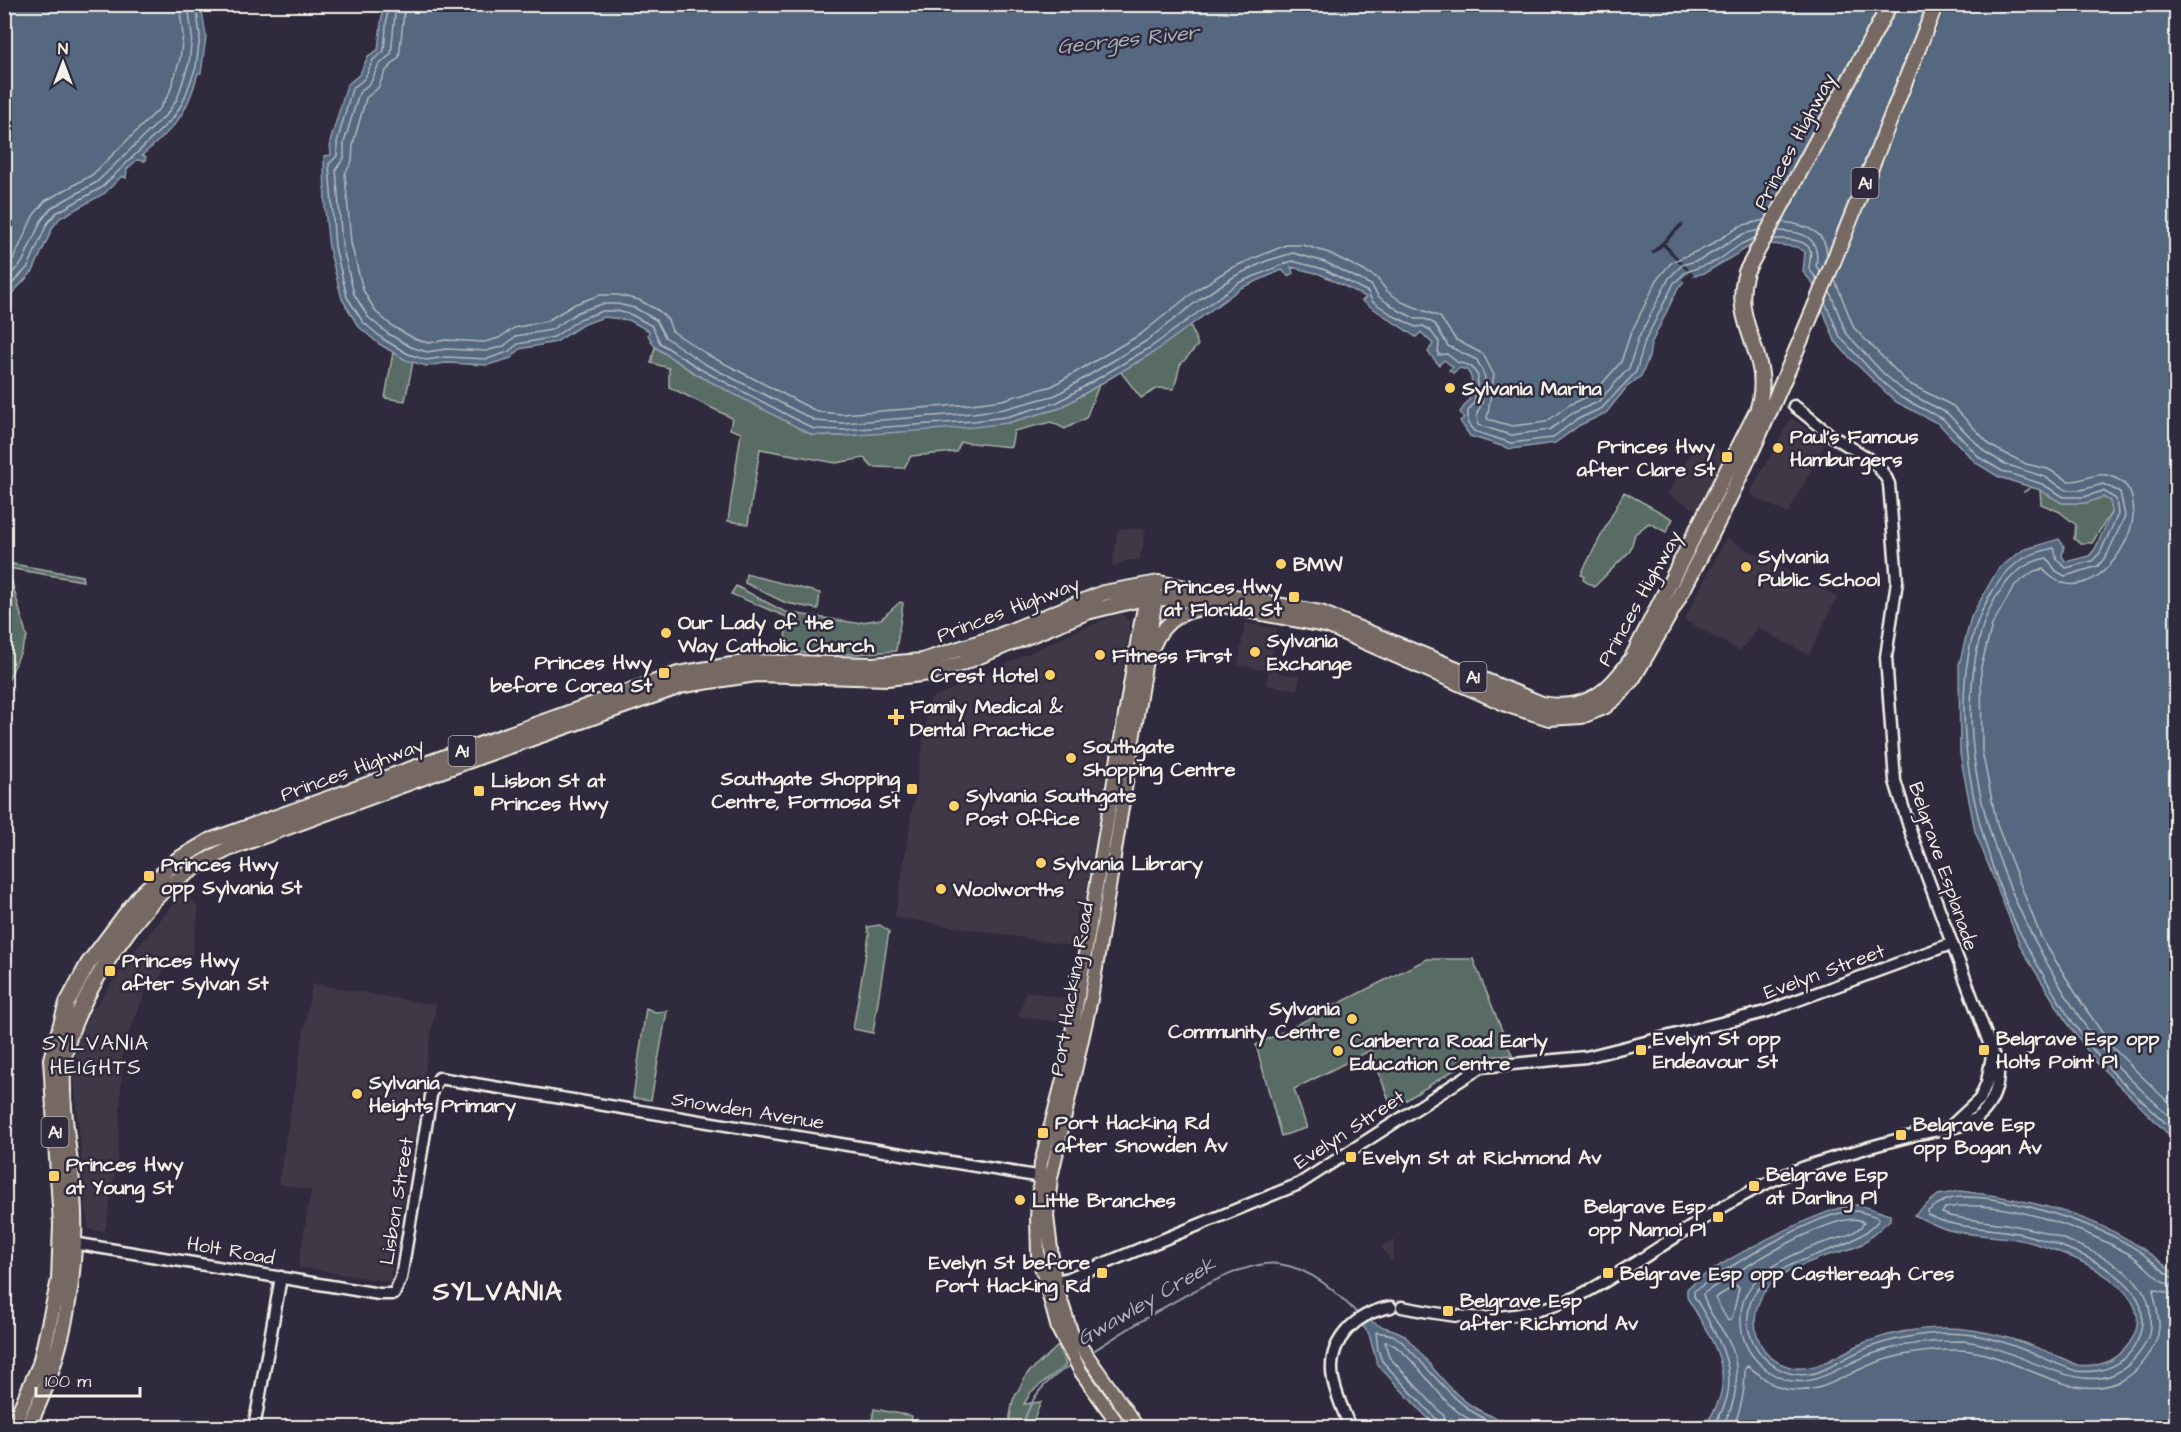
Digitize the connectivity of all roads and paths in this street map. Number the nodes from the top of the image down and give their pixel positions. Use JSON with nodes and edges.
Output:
{"nodes":[{"id":1,"x":1890,"y":4,"type":"edge"},
{"id":2,"x":1936,"y":4,"type":"edge"},
{"id":3,"x":1794,"y":406,"type":"dead end"},
{"id":4,"x":1736,"y":486,"type":"junction"},
{"id":5,"x":1703,"y":522,"type":"junction"},
{"id":6,"x":1152,"y":584,"type":"junction"},
{"id":7,"x":1150,"y":598,"type":"junction"},
{"id":8,"x":1119,"y":603,"type":"junction"},
{"id":9,"x":1229,"y":606,"type":"junction"},
{"id":10,"x":1138,"y":637,"type":"junction"},
{"id":11,"x":1146,"y":665,"type":"junction"},
{"id":12,"x":269,"y":834,"type":"junction"},
{"id":13,"x":209,"y":841,"type":"junction"},
{"id":14,"x":151,"y":904,"type":"junction"},
{"id":15,"x":1106,"y":907,"type":"junction"},
{"id":16,"x":1951,"y":944,"type":"junction"},
{"id":17,"x":1084,"y":958,"type":"junction"},
{"id":18,"x":1090,"y":999,"type":"junction"},
{"id":19,"x":439,"y":1078,"type":"joint"},
{"id":20,"x":1045,"y":1177,"type":"junction"},
{"id":21,"x":67,"y":1242,"type":"junction"},
{"id":22,"x":281,"y":1277,"type":"junction"},
{"id":23,"x":1049,"y":1282,"type":"junction"},
{"id":24,"x":394,"y":1294,"type":"joint"},
{"id":25,"x":1086,"y":1368,"type":"junction"},
{"id":26,"x":12,"y":1428,"type":"edge"},
{"id":27,"x":27,"y":1428,"type":"edge"},
{"id":28,"x":254,"y":1428,"type":"edge"},
{"id":29,"x":1121,"y":1428,"type":"edge"},
{"id":30,"x":1138,"y":1428,"type":"edge"},
{"id":31,"x":1350,"y":1428,"type":"edge"}],
"edges":[{"from":1,"to":5,"type":"highway","name":"Princes Highway","number":"A1"},
{"from":2,"to":4,"type":"highway","name":"Princes Highway","number":"A1"},
{"from":3,"to":16,"type":"street","name":"Belgrave Esplanade"},
{"from":4,"to":5,"type":"highway"},
{"from":4,"to":9,"type":"highway","name":"Princes Highway","number":"A1"},
{"from":5,"to":6,"type":"highway","name":"Princes Highway","number":"A1"},
{"from":6,"to":7,"type":"main road","name":"Port Hacking Road"},
{"from":6,"to":13,"type":"highway","name":"Princes Highway","number":"A1"},
{"from":7,"to":8,"type":"highway","name":"Princes Highway","number":"A1"},
{"from":7,"to":9,"type":"highway","name":"Princes Highway","number":"A1"},
{"from":7,"to":10,"type":"main road","name":"Port Hacking Road"},
{"from":7,"to":11,"type":"main road","name":"Port Hacking Road"},
{"from":8,"to":10,"type":"main road"},
{"from":8,"to":12,"type":"highway","name":"Princes Highway","number":"A1"},
{"from":9,"to":11,"type":"main road"},
{"from":10,"to":17,"type":"main road","name":"Port Hacking Road"},
{"from":11,"to":15,"type":"main road","name":"Port Hacking Road"},
{"from":12,"to":13,"type":"highway"},
{"from":12,"to":14,"type":"highway","name":"Princes Highway","number":"A1"},
{"from":13,"to":14,"type":"highway"},
{"from":13,"to":21,"type":"highway","name":"Princes Highway","number":"A1"},
{"from":14,"to":21,"type":"highway","name":"Princes Highway","number":"A1"},
{"from":15,"to":17,"type":"main road"},
{"from":15,"to":18,"type":"main road","name":"Port Hacking Road"},
{"from":16,"to":23,"type":"street","name":"Evelyn Street"},
{"from":16,"to":31,"type":"street","name":"Belgrave Esplanade"},
{"from":17,"to":18,"type":"main road"},
{"from":17,"to":20,"type":"main road","name":"Port Hacking Road"},
{"from":18,"to":20,"type":"main road","name":"Port Hacking Road"},
{"from":19,"to":20,"type":"street","name":"Snowden Avenue"},
{"from":19,"to":24,"type":"street","name":"Lisbon Street"},
{"from":20,"to":23,"type":"main road","name":"Port Hacking Road"},
{"from":21,"to":22,"type":"street","name":"Holt Road"},
{"from":21,"to":26,"type":"highway","name":"Princes Highway","number":"A1"},
{"from":21,"to":27,"type":"highway","name":"Princes Highway","number":"A1"},
{"from":22,"to":24,"type":"street","name":"Holt Road"},
{"from":22,"to":28,"type":"street"},
{"from":23,"to":25,"type":"main road","name":"Port Hacking Road"},
{"from":25,"to":29,"type":"main road","name":"Port Hacking Road"},
{"from":25,"to":30,"type":"main road","name":"Port Hacking Road"}]}
